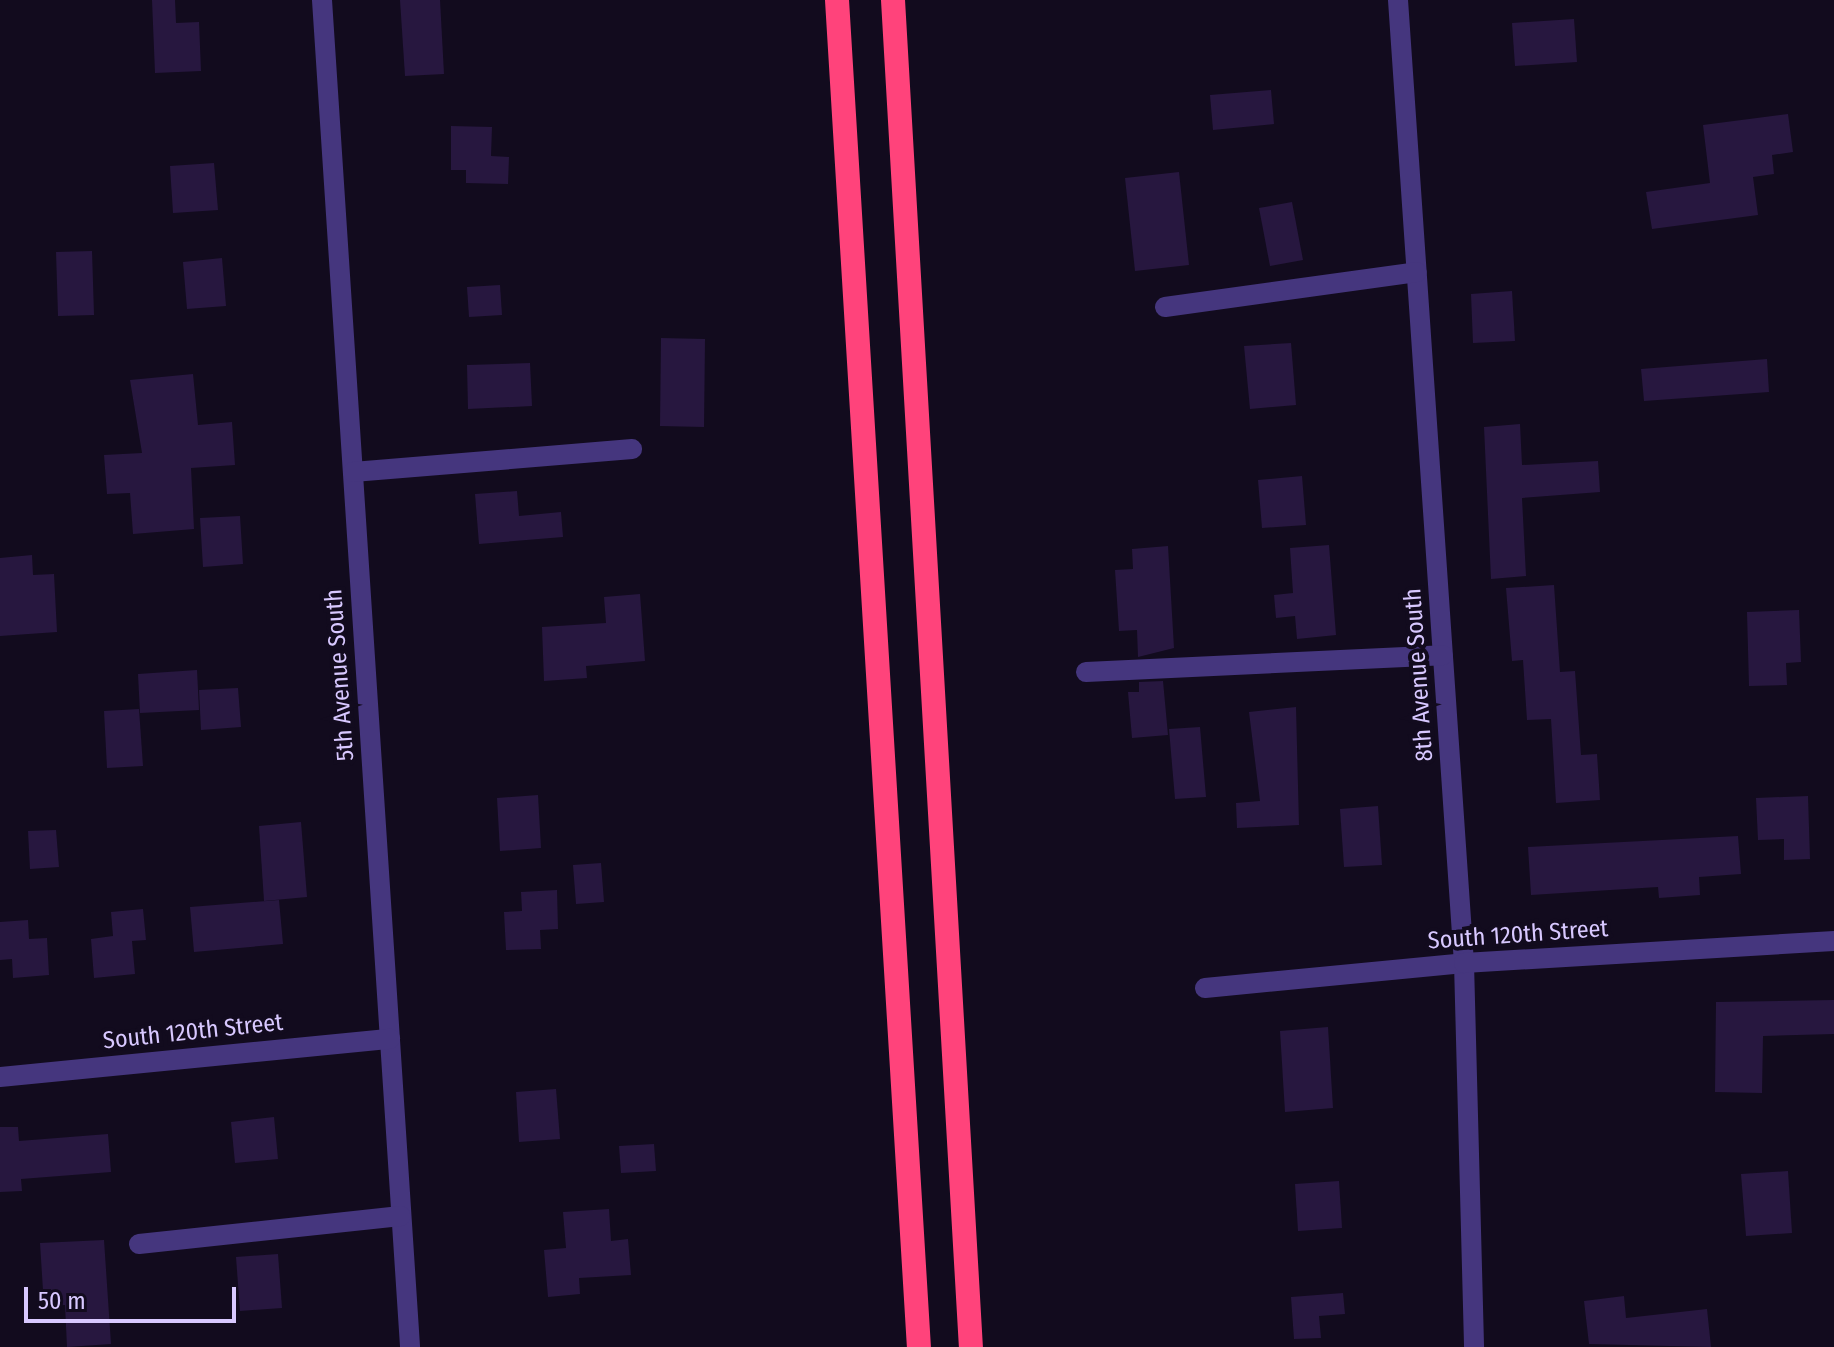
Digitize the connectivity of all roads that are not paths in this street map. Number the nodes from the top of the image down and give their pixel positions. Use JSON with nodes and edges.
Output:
{"nodes":[{"id":1,"x":322,"y":0,"type":"edge"},
{"id":2,"x":837,"y":0,"type":"edge"},
{"id":3,"x":893,"y":0,"type":"edge"},
{"id":4,"x":1398,"y":0,"type":"edge"},
{"id":5,"x":1417,"y":272,"type":"junction"},
{"id":6,"x":1165,"y":307,"type":"dead end"},
{"id":7,"x":632,"y":449,"type":"dead end"},
{"id":8,"x":353,"y":472,"type":"junction"},
{"id":9,"x":1443,"y":655,"type":"junction"},
{"id":10,"x":1086,"y":672,"type":"dead end"},
{"id":11,"x":1834,"y":941,"type":"edge"},
{"id":12,"x":1464,"y":963,"type":"junction"},
{"id":13,"x":1205,"y":988,"type":"dead end"},
{"id":14,"x":390,"y":1039,"type":"junction"},
{"id":15,"x":0,"y":1077,"type":"edge"},
{"id":16,"x":401,"y":1216,"type":"junction"},
{"id":17,"x":139,"y":1244,"type":"dead end"},
{"id":18,"x":410,"y":1347,"type":"edge"},
{"id":19,"x":919,"y":1347,"type":"edge"},
{"id":20,"x":971,"y":1347,"type":"edge"},
{"id":21,"x":1474,"y":1347,"type":"edge"}],
"edges":[{"from":1,"to":8,"type":"street","name":"5th Avenue South"},
{"from":2,"to":19,"type":"highway"},
{"from":3,"to":20,"type":"highway"},
{"from":4,"to":5,"type":"street","name":"8th Avenue South"},
{"from":5,"to":6,"type":"street"},
{"from":5,"to":9,"type":"street","name":"8th Avenue South"},
{"from":7,"to":8,"type":"street"},
{"from":8,"to":14,"type":"street","name":"5th Avenue South"},
{"from":9,"to":10,"type":"street"},
{"from":9,"to":12,"type":"street","name":"8th Avenue South"},
{"from":11,"to":12,"type":"street","name":"South 120th Street"},
{"from":12,"to":13,"type":"street","name":"South 120th Street"},
{"from":12,"to":21,"type":"street","name":"8th Avenue South"},
{"from":14,"to":15,"type":"street","name":"South 120th Street"},
{"from":14,"to":16,"type":"street","name":"5th Avenue South"},
{"from":16,"to":17,"type":"street"},
{"from":16,"to":18,"type":"street","name":"5th Avenue South"}]}
